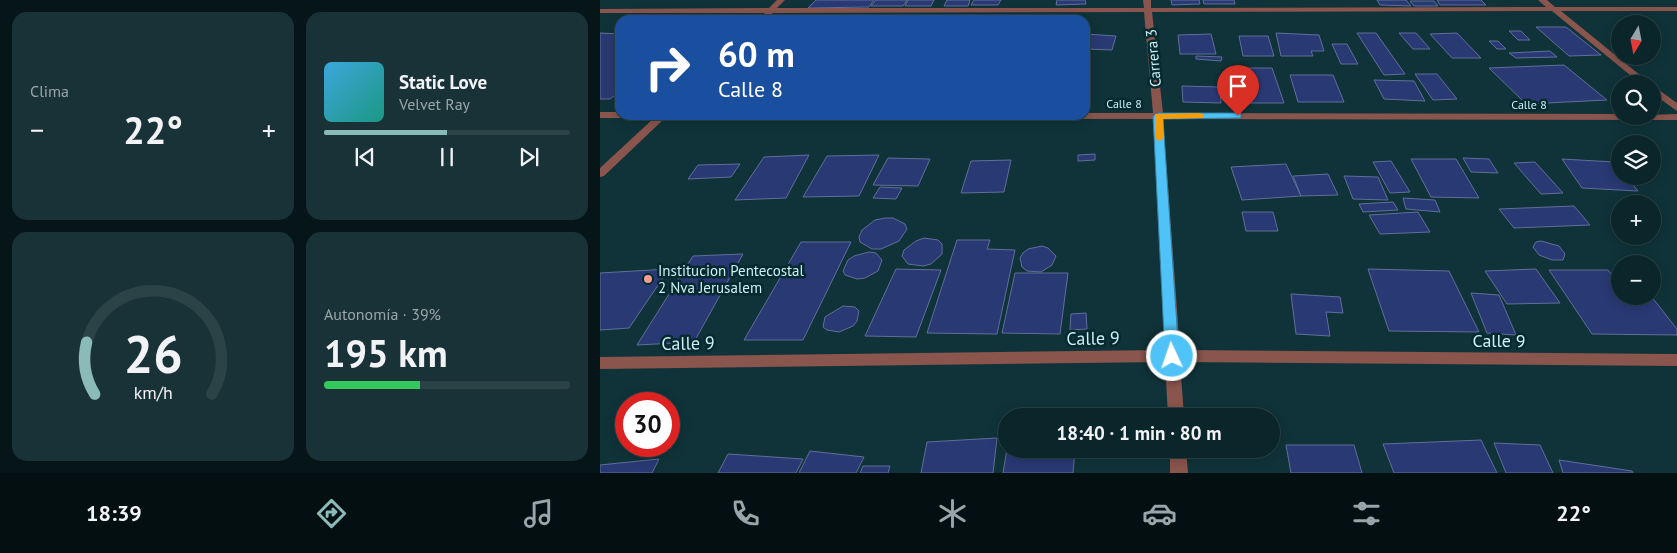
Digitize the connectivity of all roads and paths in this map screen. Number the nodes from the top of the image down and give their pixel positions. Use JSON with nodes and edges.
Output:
{"nodes":[{"id":1,"x":781,"y":0,"type":"edge"},
{"id":2,"x":1542,"y":0,"type":"edge"},
{"id":3,"x":1148,"y":5,"type":"edge"},
{"id":4,"x":1677,"y":9,"type":"edge"},
{"id":5,"x":1552,"y":10,"type":"junction"},
{"id":6,"x":600,"y":11,"type":"edge"},
{"id":7,"x":770,"y":12,"type":"junction"},
{"id":8,"x":767,"y":15,"type":"edge"},
{"id":9,"x":1635,"y":75,"type":"edge"},
{"id":10,"x":1661,"y":95,"type":"edge"},
{"id":11,"x":1677,"y":108,"type":"edge"},
{"id":12,"x":600,"y":115,"type":"edge"},
{"id":13,"x":615,"y":115,"type":"edge"},
{"id":14,"x":1090,"y":116,"type":"edge"},
{"id":15,"x":1158,"y":116,"type":"junction"},
{"id":16,"x":1677,"y":117,"type":"edge"},
{"id":17,"x":658,"y":120,"type":"edge"},
{"id":18,"x":600,"y":174,"type":"edge"},
{"id":19,"x":1172,"y":356,"type":"junction"},
{"id":20,"x":1677,"y":360,"type":"edge"},
{"id":21,"x":600,"y":363,"type":"edge"},
{"id":22,"x":1175,"y":408,"type":"edge"},
{"id":23,"x":1179,"y":458,"type":"edge"},
{"id":24,"x":1180,"y":473,"type":"edge"}],
"edges":[{"from":1,"to":7,"type":"street"},
{"from":2,"to":5,"type":"street"},
{"from":3,"to":5,"type":"street"},
{"from":3,"to":7,"type":"street"},
{"from":3,"to":15,"type":"street","name":"Carrera 3"},
{"from":4,"to":5,"type":"street"},
{"from":5,"to":9,"type":"street"},
{"from":6,"to":7,"type":"street"},
{"from":7,"to":8,"type":"street"},
{"from":10,"to":11,"type":"street"},
{"from":12,"to":13,"type":"street","name":"Calle 8"},
{"from":14,"to":15,"type":"street","name":"Calle 8"},
{"from":15,"to":16,"type":"street","name":"Calle 8"},
{"from":15,"to":19,"type":"street","name":"Carrera 3"},
{"from":17,"to":18,"type":"street"},
{"from":19,"to":20,"type":"street","name":"Calle 9"},
{"from":19,"to":21,"type":"street","name":"Calle 9"},
{"from":19,"to":22,"type":"street","name":"Carrera 3"},
{"from":23,"to":24,"type":"street"}]}
